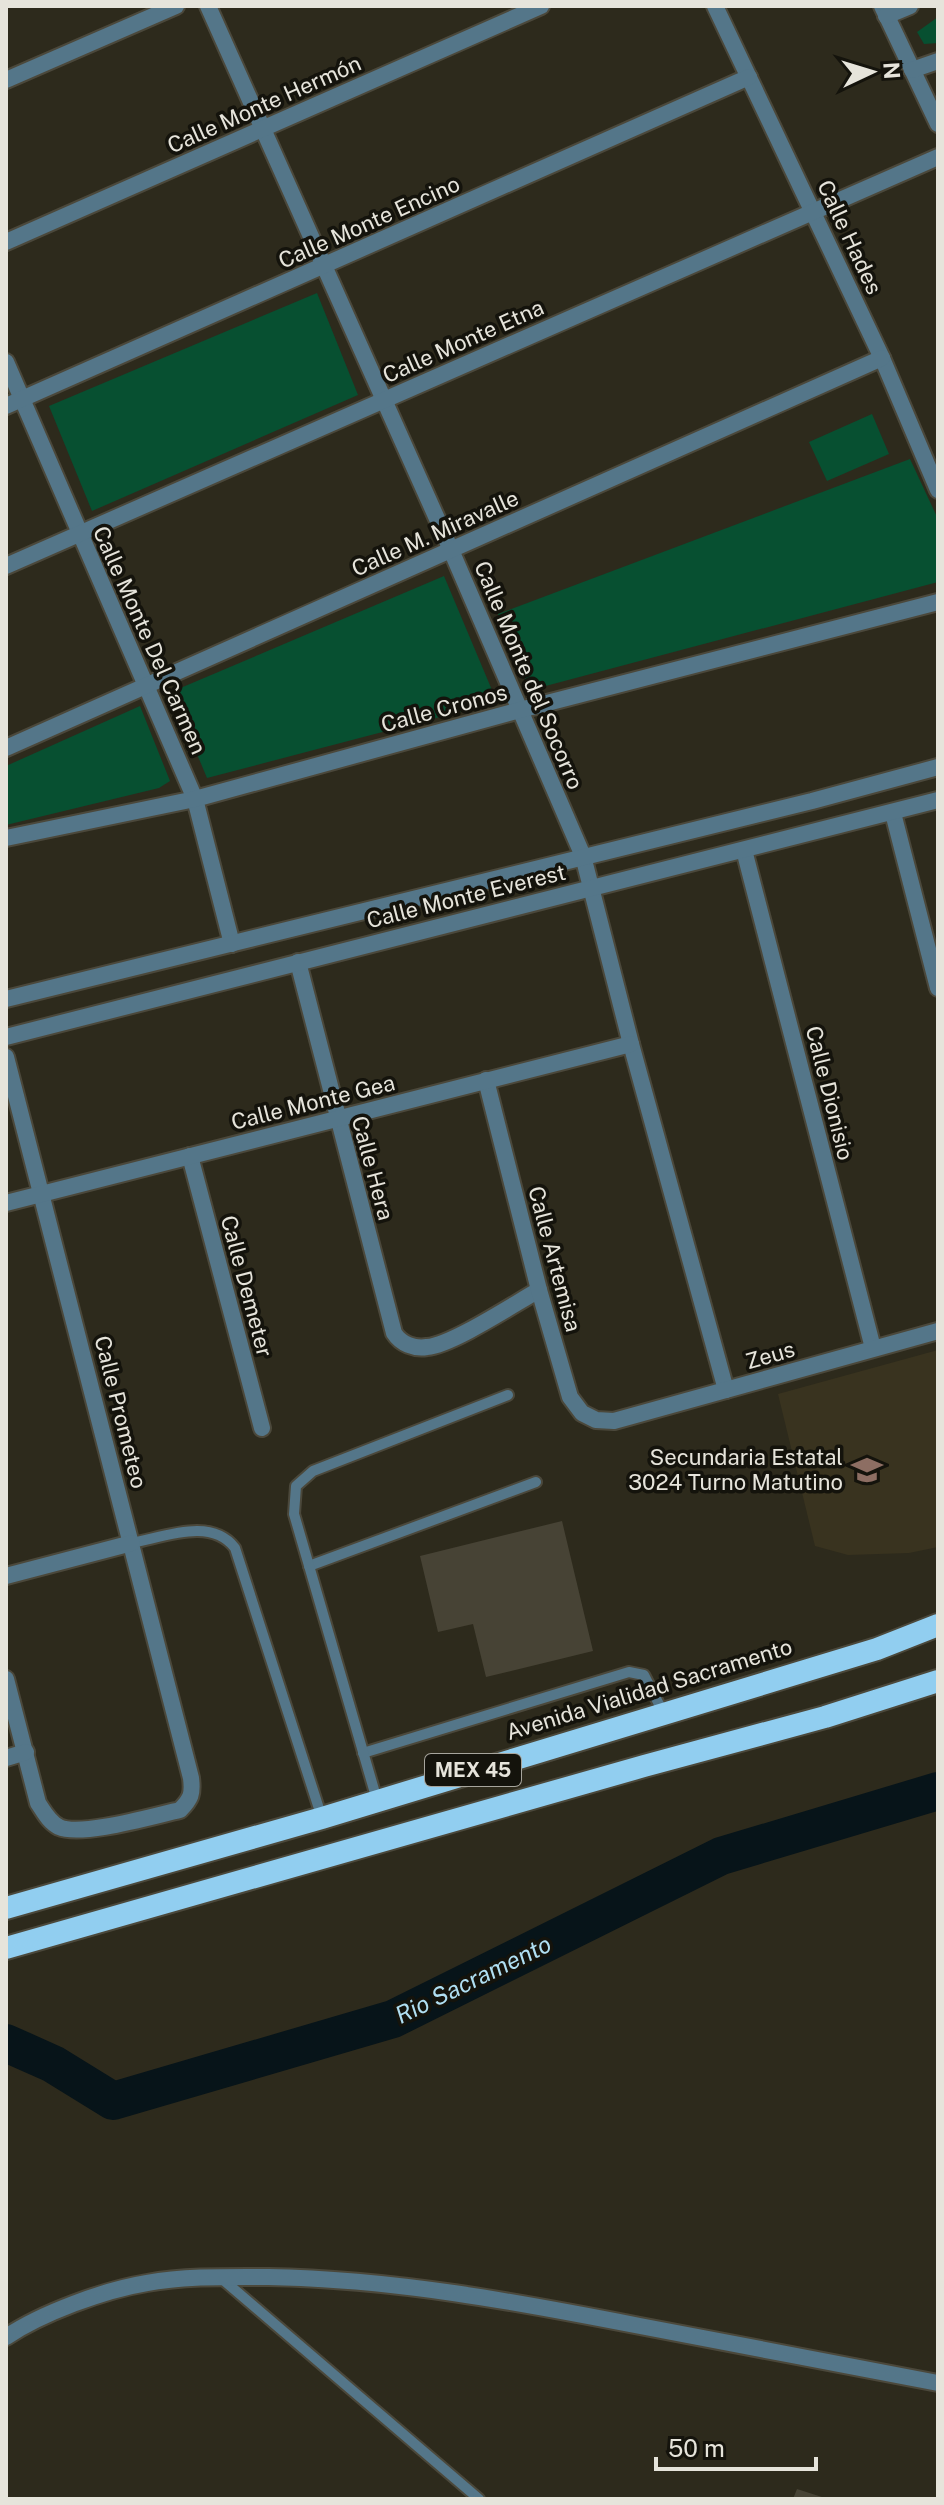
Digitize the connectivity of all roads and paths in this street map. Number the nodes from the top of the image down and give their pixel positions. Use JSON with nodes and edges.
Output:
{"nodes":[{"id":1,"x":176,"y":6,"type":"edge"},
{"id":2,"x":208,"y":6,"type":"edge"},
{"id":3,"x":541,"y":6,"type":"edge"},
{"id":4,"x":715,"y":6,"type":"edge"},
{"id":5,"x":910,"y":6,"type":"edge"},
{"id":6,"x":884,"y":11,"type":"edge"},
{"id":7,"x":938,"y":61,"type":"edge"},
{"id":8,"x":912,"y":70,"type":"junction"},
{"id":9,"x":749,"y":77,"type":"junction"},
{"id":10,"x":6,"y":80,"type":"edge"},
{"id":11,"x":938,"y":124,"type":"edge"},
{"id":12,"x":263,"y":129,"type":"junction"},
{"id":13,"x":938,"y":157,"type":"edge"},
{"id":14,"x":813,"y":212,"type":"junction"},
{"id":15,"x":6,"y":242,"type":"edge"},
{"id":16,"x":324,"y":266,"type":"junction"},
{"id":17,"x":882,"y":358,"type":"junction"},
{"id":18,"x":6,"y":362,"type":"edge"},
{"id":19,"x":24,"y":399,"type":"junction"},
{"id":20,"x":383,"y":400,"type":"junction"},
{"id":21,"x":6,"y":406,"type":"edge"},
{"id":22,"x":938,"y":490,"type":"edge"},
{"id":23,"x":79,"y":534,"type":"junction"},
{"id":24,"x":451,"y":550,"type":"junction"},
{"id":25,"x":6,"y":566,"type":"edge"},
{"id":26,"x":938,"y":602,"type":"edge"},
{"id":27,"x":146,"y":686,"type":"junction"},
{"id":28,"x":520,"y":710,"type":"junction"},
{"id":29,"x":6,"y":748,"type":"edge"},
{"id":30,"x":938,"y":767,"type":"edge"},
{"id":31,"x":195,"y":799,"type":"junction"},
{"id":32,"x":938,"y":800,"type":"edge"},
{"id":33,"x":893,"y":813,"type":"junction"},
{"id":34,"x":6,"y":838,"type":"edge"},
{"id":35,"x":744,"y":850,"type":"junction"},
{"id":36,"x":583,"y":856,"type":"junction"},
{"id":37,"x":593,"y":887,"type":"junction"},
{"id":38,"x":232,"y":944,"type":"junction"},
{"id":39,"x":298,"y":962,"type":"junction"},
{"id":40,"x":938,"y":988,"type":"edge"},
{"id":41,"x":6,"y":999,"type":"edge"},
{"id":42,"x":6,"y":1037,"type":"edge"},
{"id":43,"x":631,"y":1044,"type":"junction"},
{"id":44,"x":6,"y":1057,"type":"edge"},
{"id":45,"x":486,"y":1080,"type":"junction"},
{"id":46,"x":337,"y":1118,"type":"junction"},
{"id":47,"x":190,"y":1156,"type":"junction"},
{"id":48,"x":42,"y":1193,"type":"junction"},
{"id":49,"x":6,"y":1203,"type":"edge"},
{"id":50,"x":539,"y":1290,"type":"junction"},
{"id":51,"x":938,"y":1331,"type":"edge"},
{"id":52,"x":873,"y":1348,"type":"junction"},
{"id":53,"x":726,"y":1390,"type":"junction"},
{"id":54,"x":508,"y":1395,"type":"dead end"},
{"id":55,"x":614,"y":1421,"type":"joint"},
{"id":56,"x":262,"y":1428,"type":"dead end"},
{"id":57,"x":536,"y":1482,"type":"dead end"},
{"id":58,"x":132,"y":1543,"type":"junction"},
{"id":59,"x":309,"y":1566,"type":"junction"},
{"id":60,"x":6,"y":1576,"type":"edge"},
{"id":61,"x":938,"y":1625,"type":"edge"},
{"id":62,"x":6,"y":1679,"type":"edge"},
{"id":63,"x":938,"y":1681,"type":"edge"},
{"id":64,"x":663,"y":1712,"type":"junction"},
{"id":65,"x":26,"y":1752,"type":"junction"},
{"id":66,"x":363,"y":1753,"type":"junction"},
{"id":67,"x":6,"y":1758,"type":"edge"},
{"id":68,"x":377,"y":1800,"type":"junction"},
{"id":69,"x":322,"y":1818,"type":"junction"},
{"id":70,"x":6,"y":1908,"type":"edge"},
{"id":71,"x":6,"y":1948,"type":"edge"},
{"id":72,"x":219,"y":2277,"type":"junction"},
{"id":73,"x":6,"y":2337,"type":"edge"},
{"id":74,"x":938,"y":2383,"type":"edge"},
{"id":75,"x":479,"y":2499,"type":"edge"}],
"edges":[{"from":1,"to":10,"type":"street"},
{"from":2,"to":12,"type":"street","name":"Calle Monte del Socorro"},
{"from":3,"to":12,"type":"street","name":"Calle Monte Hermón"},
{"from":4,"to":9,"type":"street","name":"Calle Hades"},
{"from":5,"to":6,"type":"street"},
{"from":6,"to":8,"type":"street"},
{"from":7,"to":8,"type":"street"},
{"from":8,"to":11,"type":"street"},
{"from":9,"to":14,"type":"street","name":"Calle Hades"},
{"from":9,"to":16,"type":"street","name":"Calle Monte Encino"},
{"from":12,"to":15,"type":"street","name":"Calle Monte Hermón"},
{"from":12,"to":16,"type":"street","name":"Calle Monte del Socorro"},
{"from":13,"to":14,"type":"street","name":"Calle Monte Etna"},
{"from":14,"to":17,"type":"street","name":"Calle Hades"},
{"from":14,"to":20,"type":"street","name":"Calle Monte Etna"},
{"from":16,"to":19,"type":"street","name":"Calle Monte Encino"},
{"from":16,"to":20,"type":"street","name":"Calle Monte del Socorro"},
{"from":17,"to":22,"type":"street","name":"Calle Hades"},
{"from":17,"to":24,"type":"street","name":"Calle M. Miravalle"},
{"from":18,"to":19,"type":"street","name":"Calle Monte Del Carmen"},
{"from":19,"to":21,"type":"street","name":"Calle Monte Encino"},
{"from":19,"to":23,"type":"street","name":"Calle Monte Del Carmen"},
{"from":20,"to":23,"type":"street","name":"Calle Monte Etna"},
{"from":20,"to":24,"type":"street","name":"Calle Monte del Socorro"},
{"from":23,"to":25,"type":"street","name":"Calle Monte Etna"},
{"from":23,"to":27,"type":"street","name":"Calle Monte Del Carmen"},
{"from":24,"to":27,"type":"street","name":"Calle M. Miravalle"},
{"from":24,"to":28,"type":"street","name":"Calle Monte del Socorro"},
{"from":26,"to":28,"type":"street","name":"Calle Cronos"},
{"from":27,"to":29,"type":"street","name":"Calle M. Miravalle"},
{"from":27,"to":31,"type":"street","name":"Calle Monte Del Carmen"},
{"from":28,"to":31,"type":"street","name":"Calle Cronos"},
{"from":28,"to":36,"type":"street","name":"Calle Monte del Socorro"},
{"from":30,"to":36,"type":"street","name":"Calle Monte Everest"},
{"from":31,"to":34,"type":"street","name":"Calle Cronos"},
{"from":31,"to":38,"type":"street","name":"Calle Monte Del Carmen"},
{"from":32,"to":33,"type":"street","name":"Calle Monte Everest"},
{"from":33,"to":35,"type":"street","name":"Calle Monte Everest"},
{"from":33,"to":40,"type":"street"},
{"from":35,"to":37,"type":"street","name":"Calle Monte Everest"},
{"from":35,"to":52,"type":"street","name":"Calle Dionisio"},
{"from":36,"to":37,"type":"street","name":"Calle Monte del Socorro"},
{"from":36,"to":38,"type":"street","name":"Calle Monte Everest"},
{"from":37,"to":39,"type":"street","name":"Calle Monte Everest"},
{"from":37,"to":43,"type":"street","name":"Calle Monte del Socorro"},
{"from":38,"to":41,"type":"street","name":"Calle Monte Everest"},
{"from":39,"to":42,"type":"street","name":"Calle Monte Everest"},
{"from":39,"to":46,"type":"street","name":"Calle Hera"},
{"from":43,"to":45,"type":"street","name":"Calle Monte Gea"},
{"from":43,"to":53,"type":"street","name":"Calle Monte del Socorro"},
{"from":44,"to":48,"type":"street","name":"Calle Prometeo"},
{"from":45,"to":46,"type":"street","name":"Calle Monte Gea"},
{"from":45,"to":50,"type":"street","name":"Calle Artemisa"},
{"from":46,"to":47,"type":"street","name":"Calle Monte Gea"},
{"from":46,"to":50,"type":"street","name":"Calle Hera"},
{"from":47,"to":48,"type":"street","name":"Calle Monte Gea"},
{"from":47,"to":56,"type":"street","name":"Calle Demeter"},
{"from":48,"to":49,"type":"street","name":"Calle Monte Gea"},
{"from":48,"to":58,"type":"street","name":"Calle Prometeo"},
{"from":50,"to":55,"type":"street","name":"Calle Artemisa"},
{"from":51,"to":52,"type":"street","name":"Zeus"},
{"from":52,"to":53,"type":"street","name":"Zeus"},
{"from":53,"to":55,"type":"street","name":"Zeus"},
{"from":54,"to":59,"type":"lane"},
{"from":57,"to":59,"type":"lane"},
{"from":58,"to":60,"type":"street"},
{"from":58,"to":65,"type":"street","name":"Calle Prometeo"},
{"from":58,"to":69,"type":"lane"},
{"from":59,"to":66,"type":"lane"},
{"from":61,"to":64,"type":"highway","name":"Avenida Vialidad Sacramento","number":"MEX 45"},
{"from":62,"to":65,"type":"street"},
{"from":63,"to":71,"type":"highway","number":"MEX 45"},
{"from":64,"to":66,"type":"lane"},
{"from":64,"to":68,"type":"highway","name":"Avenida Vialidad Sacramento","number":"MEX 45"},
{"from":65,"to":67,"type":"street"},
{"from":66,"to":68,"type":"lane"},
{"from":68,"to":69,"type":"highway","name":"Avenida Vialidad Sacramento","number":"MEX 45"},
{"from":69,"to":70,"type":"highway","name":"Avenida Vialidad Sacramento","number":"MEX 45"},
{"from":72,"to":73,"type":"street"},
{"from":72,"to":74,"type":"street"},
{"from":72,"to":75,"type":"lane"}]}
